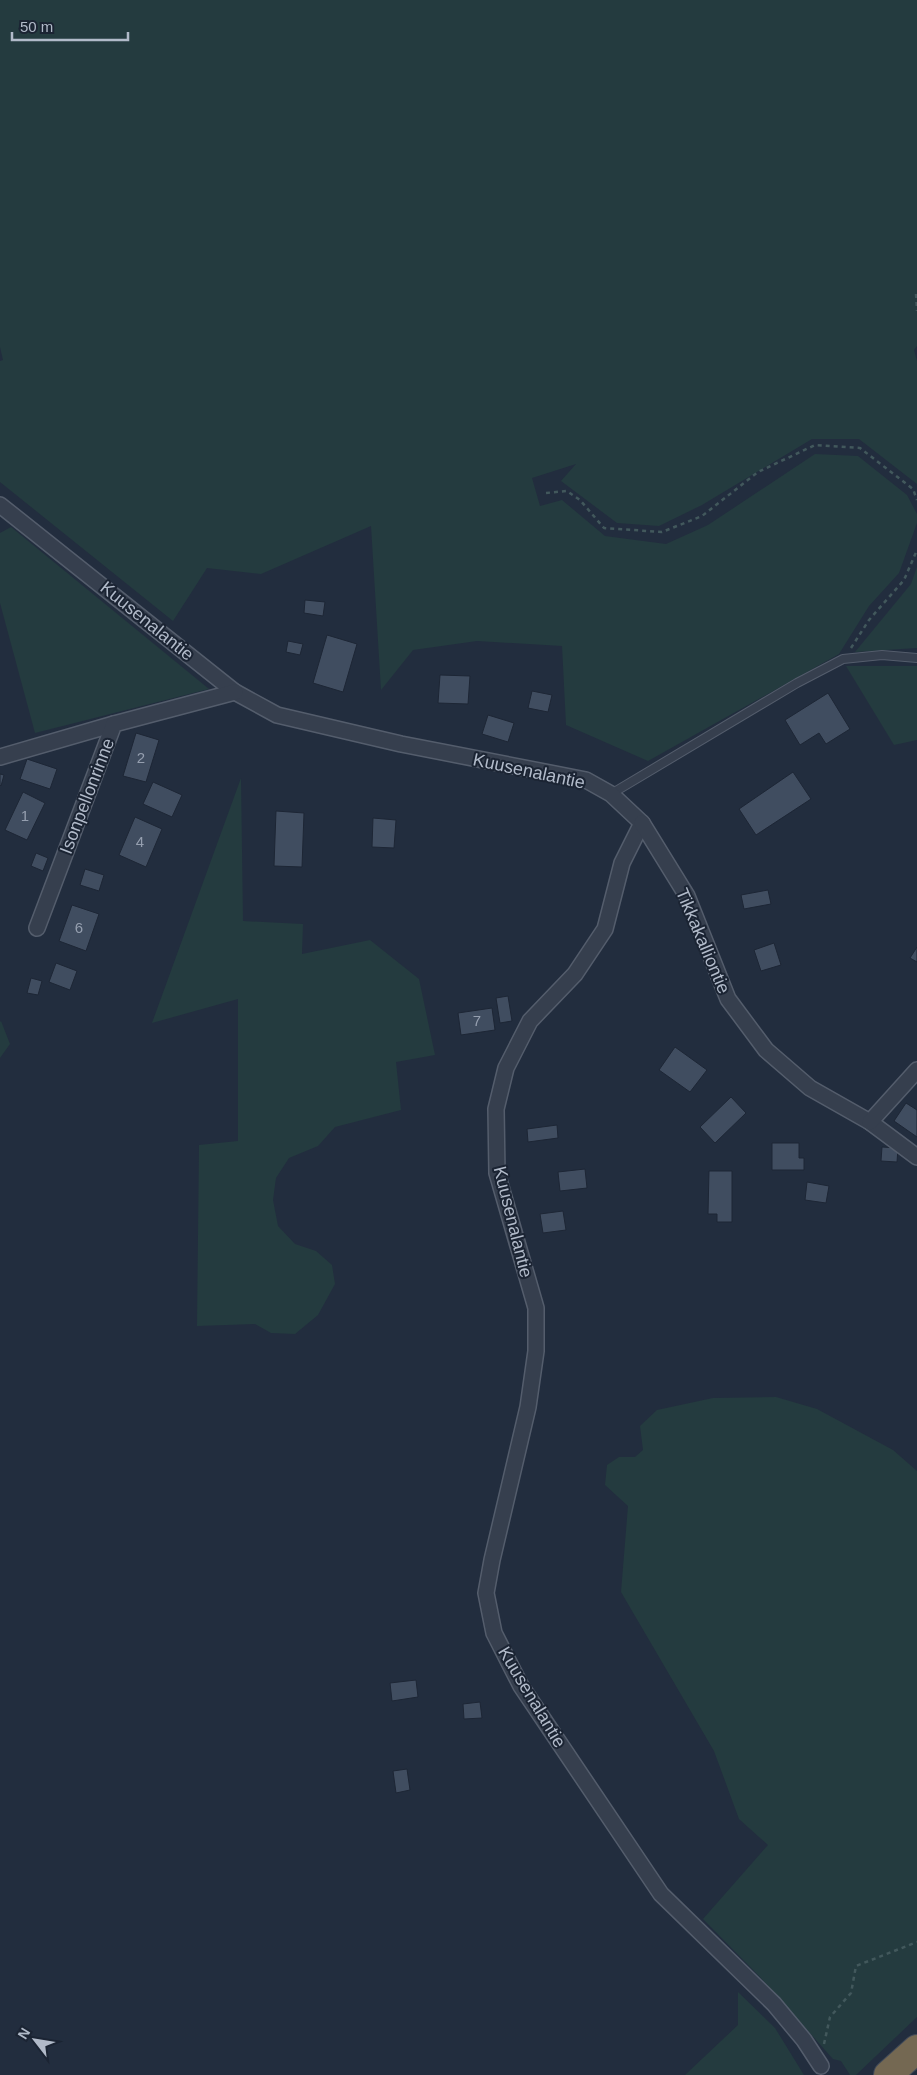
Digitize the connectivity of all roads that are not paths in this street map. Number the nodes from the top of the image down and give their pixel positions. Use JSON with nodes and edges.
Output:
{"nodes":[{"id":1,"x":0,"y":505,"type":"edge"},
{"id":2,"x":6,"y":518,"type":"edge"},
{"id":3,"x":917,"y":658,"type":"edge"},
{"id":4,"x":235,"y":692,"type":"junction"},
{"id":5,"x":114,"y":724,"type":"junction"},
{"id":6,"x":0,"y":757,"type":"edge"},
{"id":7,"x":611,"y":794,"type":"junction"},
{"id":8,"x":642,"y":823,"type":"junction"},
{"id":9,"x":37,"y":928,"type":"dead end"},
{"id":10,"x":917,"y":1070,"type":"edge"},
{"id":11,"x":870,"y":1122,"type":"junction"},
{"id":12,"x":917,"y":1158,"type":"edge"},
{"id":13,"x":917,"y":2049,"type":"edge"},
{"id":14,"x":917,"y":2056,"type":"edge"},
{"id":15,"x":917,"y":2065,"type":"edge"},
{"id":16,"x":821,"y":2066,"type":"road end"},
{"id":17,"x":888,"y":2075,"type":"edge"},
{"id":18,"x":899,"y":2075,"type":"edge"},
{"id":19,"x":908,"y":2075,"type":"edge"}],
"edges":[{"from":1,"to":2,"type":"street","name":"Kuusenalantie"},
{"from":2,"to":4,"type":"street","name":"Kuusenalantie"},
{"from":3,"to":7,"type":"lane"},
{"from":4,"to":5,"type":"street","name":"Isonpellonrinne"},
{"from":4,"to":7,"type":"street","name":"Kuusenalantie"},
{"from":5,"to":6,"type":"street"},
{"from":5,"to":9,"type":"street","name":"Isonpellonrinne"},
{"from":7,"to":8,"type":"street","name":"Kuusenalantie"},
{"from":8,"to":11,"type":"street","name":"Tikkakalliontie"},
{"from":8,"to":16,"type":"street","name":"Kuusenalantie"},
{"from":10,"to":11,"type":"street"},
{"from":11,"to":12,"type":"street","name":"Tikkakalliontie"},
{"from":13,"to":17,"type":"highway"},
{"from":14,"to":18,"type":"highway"},
{"from":15,"to":19,"type":"highway"}]}
